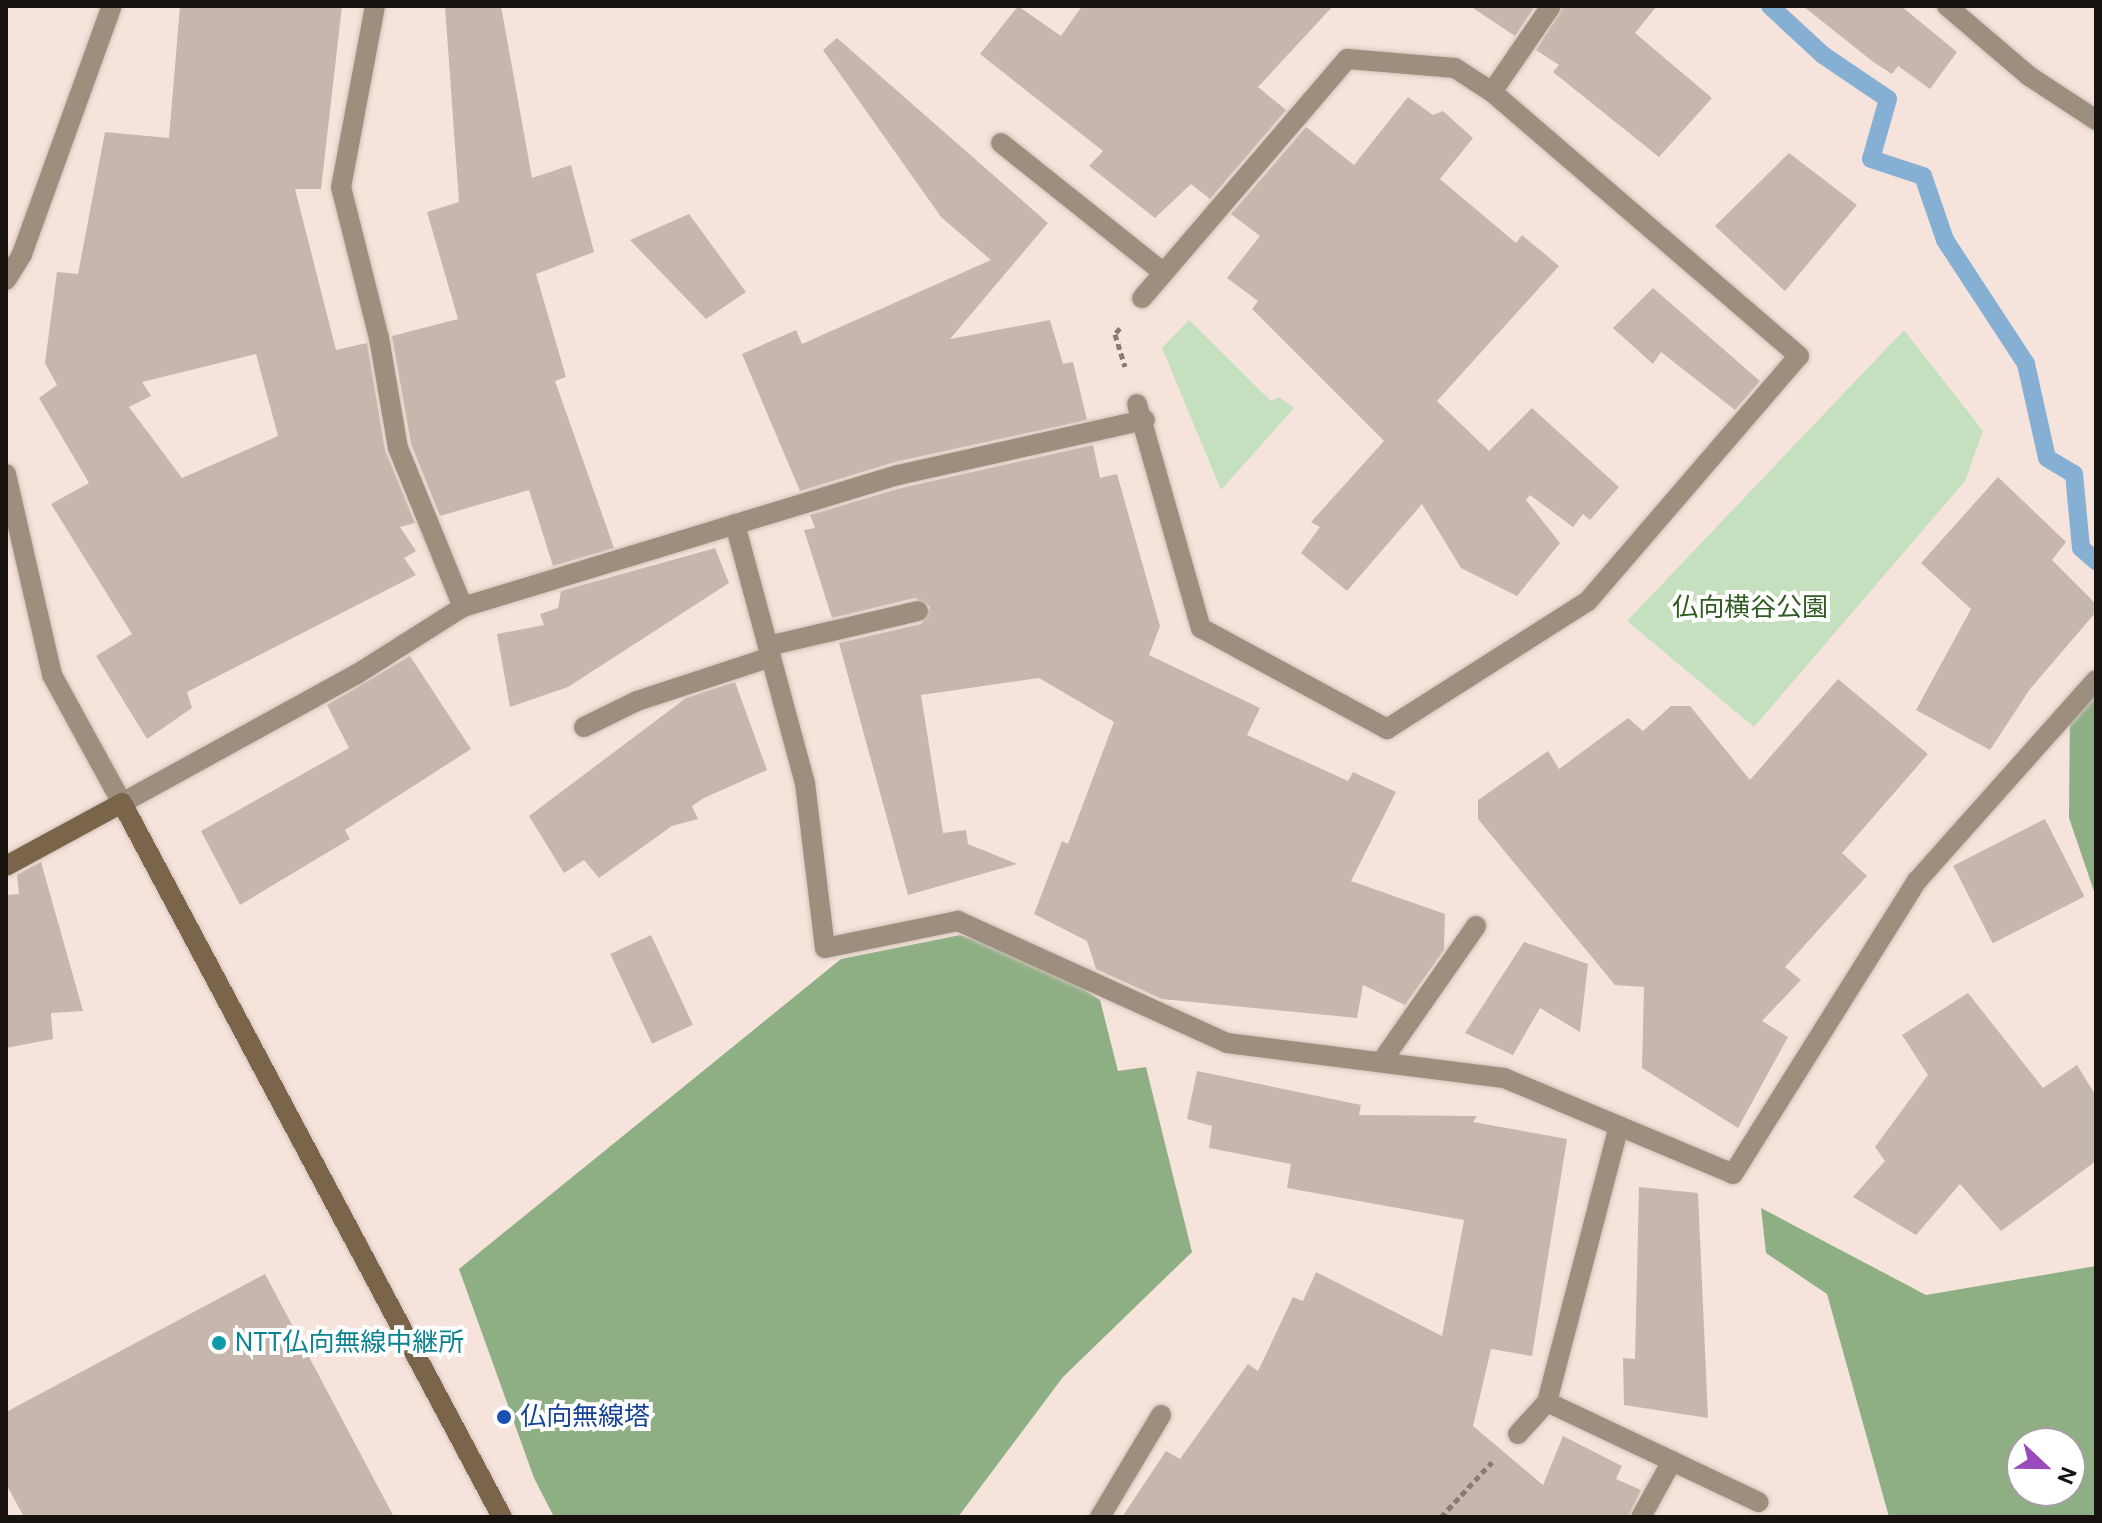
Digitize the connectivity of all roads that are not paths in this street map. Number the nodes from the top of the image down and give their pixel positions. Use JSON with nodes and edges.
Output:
{"nodes":[{"id":1,"x":112,"y":6,"type":"edge"},
{"id":2,"x":375,"y":6,"type":"edge"},
{"id":3,"x":1551,"y":6,"type":"edge"},
{"id":4,"x":1947,"y":6,"type":"edge"},
{"id":5,"x":1492,"y":92,"type":"junction"},
{"id":6,"x":2096,"y":120,"type":"edge"},
{"id":7,"x":1001,"y":143,"type":"dead end"},
{"id":8,"x":1164,"y":273,"type":"junction"},
{"id":9,"x":6,"y":280,"type":"edge"},
{"id":10,"x":1142,"y":298,"type":"road end"},
{"id":11,"x":6,"y":474,"type":"edge"},
{"id":12,"x":735,"y":524,"type":"junction"},
{"id":13,"x":463,"y":607,"type":"junction"},
{"id":14,"x":918,"y":611,"type":"dead end"},
{"id":15,"x":770,"y":652,"type":"junction"},
{"id":16,"x":2096,"y":680,"type":"edge"},
{"id":17,"x":584,"y":727,"type":"dead end"},
{"id":18,"x":122,"y":803,"type":"junction"},
{"id":19,"x":6,"y":866,"type":"edge"},
{"id":20,"x":1476,"y":926,"type":"dead end"},
{"id":21,"x":1384,"y":1058,"type":"junction"},
{"id":22,"x":1619,"y":1126,"type":"junction"},
{"id":23,"x":1547,"y":1402,"type":"junction"},
{"id":24,"x":1161,"y":1415,"type":"dead end"},
{"id":25,"x":1518,"y":1434,"type":"road end"},
{"id":26,"x":1672,"y":1461,"type":"junction"},
{"id":27,"x":1759,"y":1502,"type":"dead end"},
{"id":28,"x":502,"y":1517,"type":"edge"},
{"id":29,"x":1100,"y":1517,"type":"edge"},
{"id":30,"x":1641,"y":1517,"type":"edge"}],
"edges":[{"from":1,"to":9,"type":"street"},
{"from":2,"to":13,"type":"street"},
{"from":3,"to":5,"type":"street"},
{"from":4,"to":6,"type":"street"},
{"from":5,"to":8,"type":"street"},
{"from":5,"to":12,"type":"street"},
{"from":7,"to":8,"type":"street"},
{"from":8,"to":10,"type":"street"},
{"from":11,"to":18,"type":"street"},
{"from":12,"to":13,"type":"street"},
{"from":12,"to":15,"type":"street"},
{"from":13,"to":18,"type":"street"},
{"from":14,"to":15,"type":"street"},
{"from":15,"to":17,"type":"street"},
{"from":15,"to":21,"type":"street"},
{"from":16,"to":22,"type":"street"},
{"from":18,"to":19,"type":"street"},
{"from":18,"to":28,"type":"street"},
{"from":20,"to":21,"type":"street"},
{"from":21,"to":22,"type":"street"},
{"from":22,"to":23,"type":"street"},
{"from":23,"to":25,"type":"street"},
{"from":23,"to":26,"type":"street"},
{"from":24,"to":29,"type":"street"},
{"from":26,"to":27,"type":"street"},
{"from":26,"to":30,"type":"street"}]}
